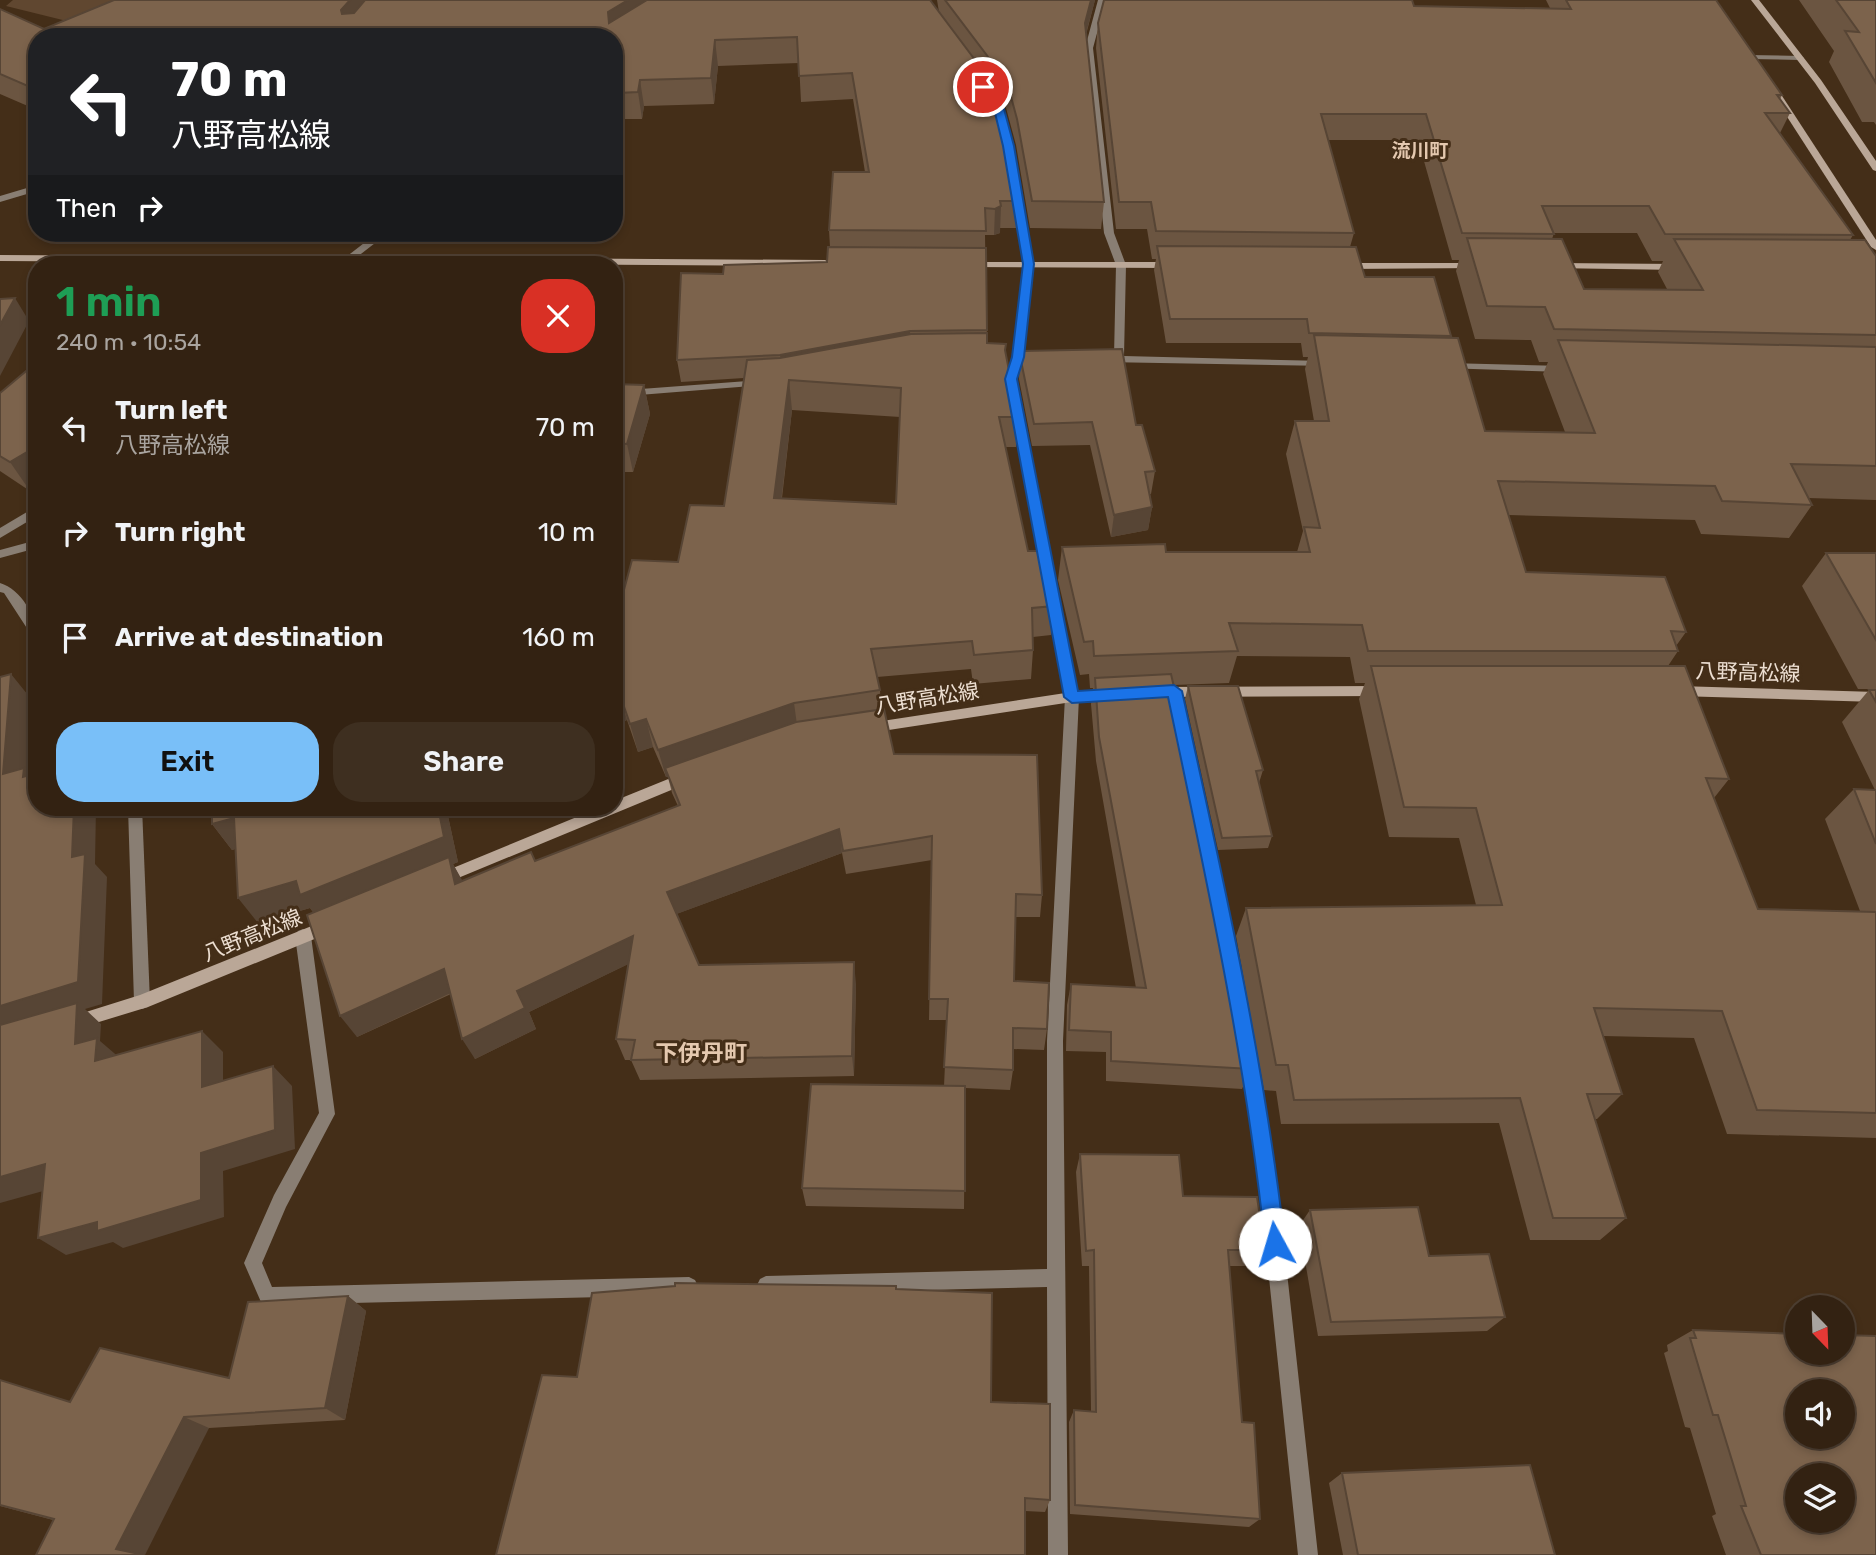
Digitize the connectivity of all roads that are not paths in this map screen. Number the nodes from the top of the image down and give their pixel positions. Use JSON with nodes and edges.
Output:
{"nodes":[{"id":1,"x":1102,"y":0,"type":"edge"},
{"id":2,"x":1755,"y":0,"type":"edge"},
{"id":3,"x":1745,"y":48,"type":"edge"},
{"id":4,"x":1751,"y":57,"type":"junction"},
{"id":5,"x":1800,"y":58,"type":"junction"},
{"id":6,"x":1758,"y":67,"type":"edge"},
{"id":7,"x":1765,"y":78,"type":"edge"},
{"id":8,"x":999,"y":109,"type":"edge"},
{"id":9,"x":1876,"y":168,"type":"edge"},
{"id":10,"x":28,"y":191,"type":"edge"},
{"id":11,"x":0,"y":199,"type":"edge"},
{"id":12,"x":371,"y":242,"type":"edge"},
{"id":13,"x":1876,"y":247,"type":"edge"},
{"id":14,"x":352,"y":256,"type":"edge"},
{"id":15,"x":0,"y":258,"type":"edge"},
{"id":16,"x":28,"y":258,"type":"edge"},
{"id":17,"x":623,"y":263,"type":"edge"},
{"id":18,"x":834,"y":263,"type":"edge"},
{"id":19,"x":959,"y":264,"type":"edge"},
{"id":20,"x":1029,"y":264,"type":"junction"},
{"id":21,"x":1121,"y":265,"type":"junction"},
{"id":22,"x":1177,"y":265,"type":"edge"},
{"id":23,"x":1330,"y":266,"type":"edge"},
{"id":24,"x":1484,"y":266,"type":"edge"},
{"id":25,"x":1540,"y":266,"type":"edge"},
{"id":26,"x":1694,"y":267,"type":"edge"},
{"id":27,"x":1093,"y":359,"type":"edge"},
{"id":28,"x":1119,"y":359,"type":"junction"},
{"id":29,"x":1339,"y":364,"type":"edge"},
{"id":30,"x":1435,"y":366,"type":"edge"},
{"id":31,"x":1573,"y":369,"type":"edge"},
{"id":32,"x":770,"y":383,"type":"edge"},
{"id":33,"x":623,"y":393,"type":"edge"},
{"id":34,"x":28,"y":516,"type":"edge"},
{"id":35,"x":0,"y":534,"type":"edge"},
{"id":36,"x":28,"y":546,"type":"edge"},
{"id":37,"x":0,"y":554,"type":"edge"},
{"id":38,"x":0,"y":587,"type":"edge"},
{"id":39,"x":28,"y":620,"type":"edge"},
{"id":40,"x":1396,"y":691,"type":"edge"},
{"id":41,"x":1659,"y":691,"type":"edge"},
{"id":42,"x":1072,"y":697,"type":"junction"},
{"id":43,"x":1876,"y":697,"type":"edge"},
{"id":44,"x":854,"y":730,"type":"edge"},
{"id":45,"x":698,"y":773,"type":"edge"},
{"id":46,"x":1197,"y":797,"type":"edge"},
{"id":47,"x":623,"y":804,"type":"edge"},
{"id":48,"x":135,"y":816,"type":"edge"},
{"id":49,"x":595,"y":816,"type":"edge"},
{"id":50,"x":431,"y":884,"type":"edge"},
{"id":51,"x":341,"y":920,"type":"edge"},
{"id":52,"x":303,"y":936,"type":"junction"},
{"id":53,"x":1227,"y":943,"type":"edge"},
{"id":54,"x":142,"y":1002,"type":"junction"},
{"id":55,"x":65,"y":1026,"type":"edge"},
{"id":56,"x":1244,"y":1039,"type":"edge"},
{"id":57,"x":1056,"y":1278,"type":"junction"},
{"id":58,"x":745,"y":1285,"type":"edge"},
{"id":59,"x":704,"y":1286,"type":"edge"},
{"id":60,"x":1059,"y":1555,"type":"edge"},
{"id":61,"x":1308,"y":1555,"type":"edge"}],
"edges":[{"from":1,"to":21,"type":"street"},
{"from":2,"to":5,"type":"main road"},
{"from":3,"to":4,"type":"main road"},
{"from":4,"to":5,"type":"street"},
{"from":4,"to":6,"type":"main road"},
{"from":5,"to":9,"type":"main road"},
{"from":7,"to":13,"type":"main road"},
{"from":8,"to":20,"type":"street"},
{"from":10,"to":11,"type":"street"},
{"from":12,"to":14,"type":"street"},
{"from":15,"to":16,"type":"main road"},
{"from":17,"to":18,"type":"main road"},
{"from":19,"to":20,"type":"main road"},
{"from":20,"to":21,"type":"main road"},
{"from":20,"to":42,"type":"street"},
{"from":21,"to":22,"type":"main road"},
{"from":21,"to":28,"type":"street"},
{"from":23,"to":24,"type":"main road"},
{"from":25,"to":26,"type":"main road"},
{"from":27,"to":28,"type":"street"},
{"from":28,"to":29,"type":"street"},
{"from":30,"to":31,"type":"street"},
{"from":32,"to":33,"type":"street"},
{"from":34,"to":35,"type":"street"},
{"from":36,"to":37,"type":"street"},
{"from":38,"to":39,"type":"street"},
{"from":40,"to":42,"type":"main road","name":"八野高松線"},
{"from":41,"to":43,"type":"main road","name":"八野高松線"},
{"from":42,"to":44,"type":"main road","name":"八野高松線"},
{"from":42,"to":57,"type":"street"},
{"from":45,"to":47,"type":"main road"},
{"from":46,"to":53,"type":"street"},
{"from":48,"to":54,"type":"street"},
{"from":49,"to":50,"type":"main road"},
{"from":51,"to":52,"type":"main road","name":"八野高松線"},
{"from":52,"to":54,"type":"main road","name":"八野高松線"},
{"from":52,"to":59,"type":"street"},
{"from":54,"to":55,"type":"main road","name":"八野高松線"},
{"from":56,"to":61,"type":"street"},
{"from":57,"to":58,"type":"street"},
{"from":57,"to":60,"type":"street"}]}
